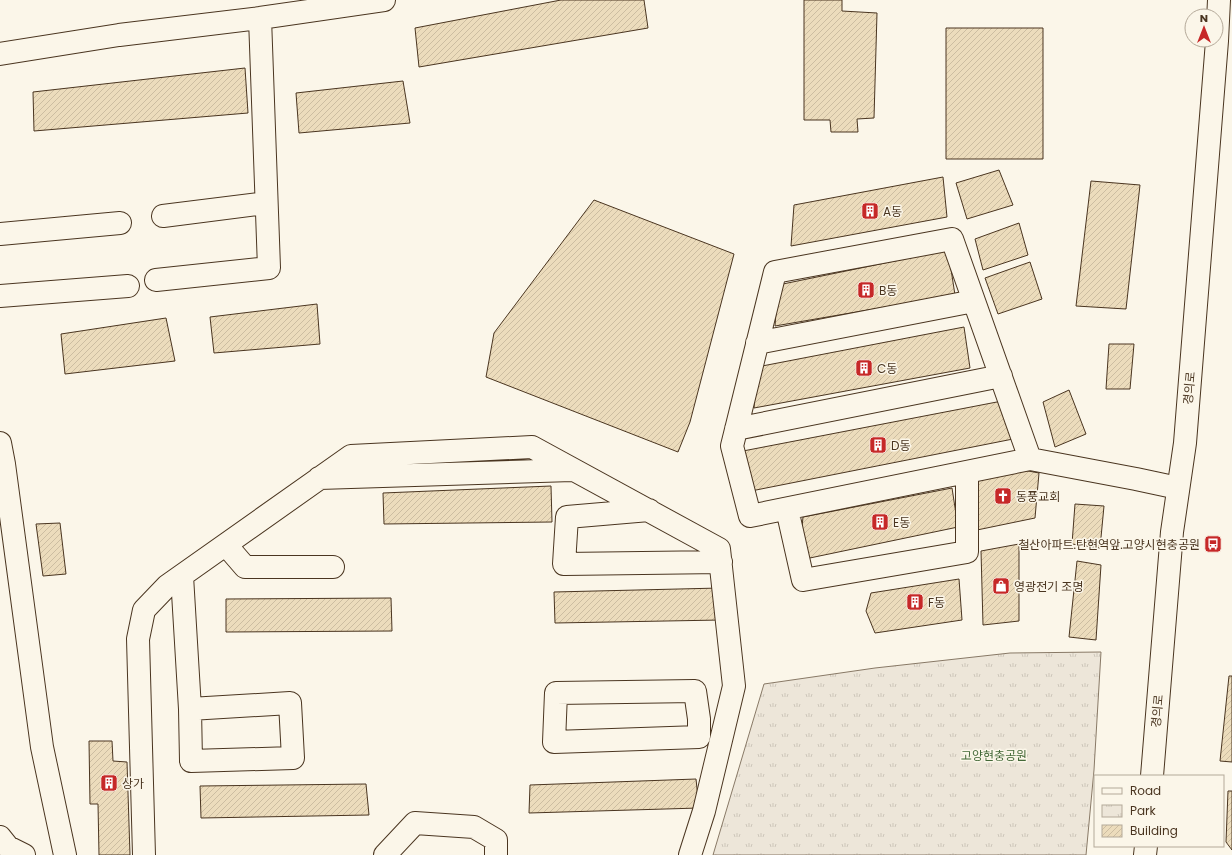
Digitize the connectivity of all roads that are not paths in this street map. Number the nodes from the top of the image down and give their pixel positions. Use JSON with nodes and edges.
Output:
{"nodes":[{"id":1,"x":384,"y":0,"type":"edge"},
{"id":2,"x":1219,"y":0,"type":"edge"},
{"id":3,"x":345,"y":3,"type":"edge"},
{"id":4,"x":260,"y":18,"type":"junction"},
{"id":5,"x":0,"y":54,"type":"edge"},
{"id":6,"x":266,"y":203,"type":"junction"},
{"id":7,"x":163,"y":216,"type":"dead end"},
{"id":8,"x":120,"y":223,"type":"dead end"},
{"id":9,"x":0,"y":234,"type":"edge"},
{"id":10,"x":156,"y":280,"type":"dead end"},
{"id":11,"x":128,"y":286,"type":"dead end"},
{"id":12,"x":0,"y":296,"type":"edge"},
{"id":13,"x":974,"y":301,"type":"junction"},
{"id":14,"x":757,"y":343,"type":"junction"},
{"id":15,"x":1001,"y":376,"type":"junction"},
{"id":16,"x":736,"y":429,"type":"junction"},
{"id":17,"x":0,"y":443,"type":"edge"},
{"id":18,"x":1030,"y":459,"type":"junction"},
{"id":19,"x":967,"y":472,"type":"junction"},
{"id":20,"x":1178,"y":488,"type":"junction"},
{"id":21,"x":787,"y":509,"type":"junction"},
{"id":22,"x":648,"y":510,"type":"junction"},
{"id":23,"x":226,"y":545,"type":"junction"},
{"id":24,"x":721,"y":562,"type":"junction"},
{"id":25,"x":333,"y":568,"type":"dead end"},
{"id":26,"x":182,"y":576,"type":"junction"},
{"id":27,"x":190,"y":709,"type":"junction"},
{"id":28,"x":699,"y":719,"type":"junction"},
{"id":29,"x":726,"y":720,"type":"junction"},
{"id":30,"x":1152,"y":775,"type":"edge"},
{"id":31,"x":0,"y":837,"type":"edge"},
{"id":32,"x":24,"y":855,"type":"edge"},
{"id":33,"x":65,"y":855,"type":"edge"},
{"id":34,"x":144,"y":855,"type":"edge"},
{"id":35,"x":385,"y":855,"type":"edge"},
{"id":36,"x":496,"y":855,"type":"edge"},
{"id":37,"x":690,"y":855,"type":"edge"}],
"edges":[{"from":1,"to":3,"type":"main road"},
{"from":2,"to":20,"type":"main road","name":"경의로"},
{"from":3,"to":4,"type":"main road"},
{"from":4,"to":5,"type":"main road"},
{"from":4,"to":6,"type":"main road"},
{"from":6,"to":7,"type":"main road"},
{"from":6,"to":10,"type":"main road"},
{"from":8,"to":9,"type":"main road"},
{"from":11,"to":12,"type":"main road"},
{"from":13,"to":14,"type":"main road"},
{"from":13,"to":14,"type":"main road"},
{"from":13,"to":15,"type":"main road"},
{"from":14,"to":16,"type":"main road"},
{"from":15,"to":16,"type":"main road"},
{"from":15,"to":18,"type":"main road"},
{"from":16,"to":21,"type":"main road"},
{"from":17,"to":33,"type":"main road"},
{"from":18,"to":19,"type":"main road"},
{"from":18,"to":20,"type":"main road"},
{"from":19,"to":21,"type":"main road"},
{"from":19,"to":21,"type":"main road"},
{"from":20,"to":30,"type":"main road","name":"경의로"},
{"from":22,"to":23,"type":"main road"},
{"from":22,"to":24,"type":"main road"},
{"from":22,"to":24,"type":"main road"},
{"from":23,"to":25,"type":"main road"},
{"from":23,"to":26,"type":"main road"},
{"from":24,"to":29,"type":"main road"},
{"from":26,"to":27,"type":"main road"},
{"from":26,"to":34,"type":"main road"},
{"from":27,"to":27,"type":"main road"},
{"from":28,"to":28,"type":"main road"},
{"from":28,"to":29,"type":"main road"},
{"from":29,"to":37,"type":"main road"},
{"from":31,"to":32,"type":"main road"},
{"from":35,"to":36,"type":"main road"}]}
